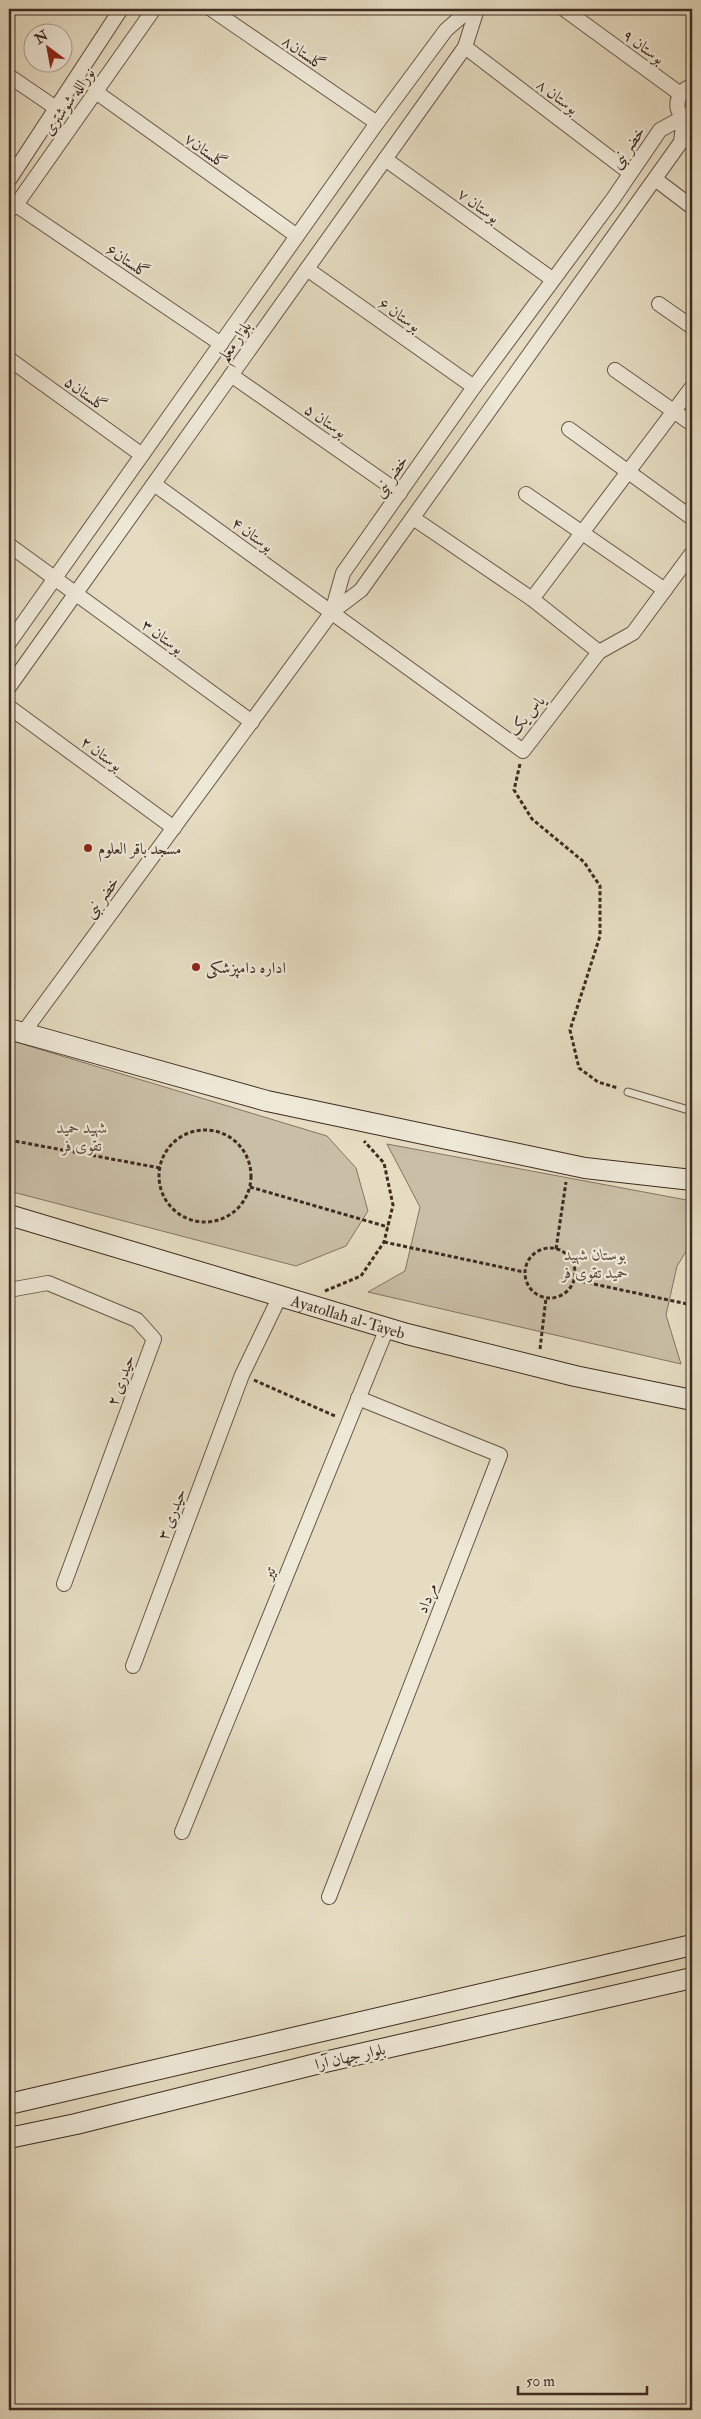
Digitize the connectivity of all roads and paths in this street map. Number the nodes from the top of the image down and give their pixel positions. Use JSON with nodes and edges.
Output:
{"nodes":[{"id":1,"x":121,"y":9,"type":"edge"},
{"id":2,"x":154,"y":9,"type":"edge"},
{"id":3,"x":211,"y":9,"type":"edge"},
{"id":4,"x":470,"y":9,"type":"edge"},
{"id":5,"x":477,"y":9,"type":"edge"},
{"id":6,"x":564,"y":9,"type":"edge"},
{"id":7,"x":465,"y":47,"type":"junction"},
{"id":8,"x":9,"y":76,"type":"edge"},
{"id":9,"x":692,"y":86,"type":"edge"},
{"id":10,"x":96,"y":92,"type":"junction"},
{"id":11,"x":680,"y":93,"type":"junction"},
{"id":12,"x":56,"y":108,"type":"junction"},
{"id":13,"x":688,"y":118,"type":"edge"},
{"id":14,"x":377,"y":123,"type":"junction"},
{"id":15,"x":385,"y":159,"type":"junction"},
{"id":16,"x":630,"y":173,"type":"junction"},
{"id":17,"x":655,"y":179,"type":"junction"},
{"id":18,"x":9,"y":180,"type":"edge"},
{"id":19,"x":692,"y":207,"type":"edge"},
{"id":20,"x":12,"y":208,"type":"edge"},
{"id":21,"x":297,"y":236,"type":"junction"},
{"id":22,"x":307,"y":269,"type":"junction"},
{"id":23,"x":552,"y":279,"type":"junction"},
{"id":24,"x":659,"y":304,"type":"dead end"},
{"id":25,"x":692,"y":327,"type":"edge"},
{"id":26,"x":221,"y":344,"type":"junction"},
{"id":27,"x":9,"y":359,"type":"edge"},
{"id":28,"x":615,"y":370,"type":"dead end"},
{"id":29,"x":232,"y":375,"type":"junction"},
{"id":30,"x":474,"y":387,"type":"junction"},
{"id":31,"x":692,"y":387,"type":"edge"},
{"id":32,"x":674,"y":412,"type":"junction"},
{"id":33,"x":692,"y":424,"type":"edge"},
{"id":34,"x":569,"y":429,"type":"dead end"},
{"id":35,"x":142,"y":455,"type":"junction"},
{"id":36,"x":628,"y":472,"type":"junction"},
{"id":37,"x":154,"y":484,"type":"junction"},
{"id":38,"x":400,"y":493,"type":"junction"},
{"id":39,"x":526,"y":494,"type":"dead end"},
{"id":40,"x":413,"y":518,"type":"junction"},
{"id":41,"x":692,"y":518,"type":"edge"},
{"id":42,"x":582,"y":533,"type":"junction"},
{"id":43,"x":9,"y":545,"type":"edge"},
{"id":44,"x":692,"y":553,"type":"edge"},
{"id":45,"x":54,"y":578,"type":"junction"},
{"id":46,"x":665,"y":590,"type":"junction"},
{"id":47,"x":76,"y":594,"type":"junction"},
{"id":48,"x":532,"y":599,"type":"junction"},
{"id":49,"x":332,"y":612,"type":"junction"},
{"id":50,"x":9,"y":643,"type":"edge"},
{"id":51,"x":599,"y":652,"type":"junction"},
{"id":52,"x":9,"y":688,"type":"edge"},
{"id":53,"x":9,"y":707,"type":"edge"},
{"id":54,"x":252,"y":722,"type":"junction"},
{"id":55,"x":523,"y":752,"type":"junction"},
{"id":56,"x":174,"y":828,"type":"junction"},
{"id":57,"x":16,"y":1031,"type":"edge"},
{"id":58,"x":628,"y":1092,"type":"joint"},
{"id":59,"x":692,"y":1111,"type":"edge"},
{"id":60,"x":344,"y":1117,"type":"junction"},
{"id":61,"x":9,"y":1140,"type":"edge"},
{"id":62,"x":568,"y":1165,"type":"junction"},
{"id":63,"x":160,"y":1168,"type":"junction"},
{"id":64,"x":692,"y":1180,"type":"edge"},
{"id":65,"x":250,"y":1187,"type":"junction"},
{"id":66,"x":9,"y":1215,"type":"edge"},
{"id":67,"x":388,"y":1227,"type":"junction"},
{"id":68,"x":384,"y":1242,"type":"junction"},
{"id":69,"x":556,"y":1248,"type":"junction"},
{"id":70,"x":524,"y":1272,"type":"junction"},
{"id":71,"x":574,"y":1280,"type":"junction"},
{"id":72,"x":9,"y":1290,"type":"edge"},
{"id":73,"x":546,"y":1298,"type":"junction"},
{"id":74,"x":289,"y":1299,"type":"junction"},
{"id":75,"x":692,"y":1305,"type":"edge"},
{"id":76,"x":387,"y":1328,"type":"junction"},
{"id":77,"x":538,"y":1366,"type":"junction"},
{"id":78,"x":242,"y":1375,"type":"junction"},
{"id":79,"x":358,"y":1398,"type":"junction"},
{"id":80,"x":692,"y":1400,"type":"edge"},
{"id":81,"x":349,"y":1423,"type":"junction"},
{"id":82,"x":64,"y":1584,"type":"dead end"},
{"id":83,"x":133,"y":1666,"type":"dead end"},
{"id":84,"x":182,"y":1832,"type":"dead end"},
{"id":85,"x":329,"y":1897,"type":"dead end"},
{"id":86,"x":692,"y":1945,"type":"edge"},
{"id":87,"x":692,"y":1978,"type":"edge"},
{"id":88,"x":9,"y":2104,"type":"edge"},
{"id":89,"x":9,"y":2138,"type":"edge"}],
"edges":[{"from":1,"to":12,"type":"street","name":"نورالله شوشتری"},
{"from":2,"to":10,"type":"street","name":"نورالله شوشتری"},
{"from":3,"to":14,"type":"street","name":"گلستان۸"},
{"from":4,"to":14,"type":"street","name":"بلوار معلم"},
{"from":5,"to":7,"type":"street","name":"بلوار معلم"},
{"from":6,"to":11,"type":"street","name":"بوستان ۹"},
{"from":7,"to":15,"type":"street","name":"بلوار معلم"},
{"from":7,"to":16,"type":"street","name":"بوستان ۸"},
{"from":8,"to":12,"type":"street"},
{"from":9,"to":11,"type":"street"},
{"from":10,"to":20,"type":"street","name":"نورالله شوشتری"},
{"from":10,"to":21,"type":"street","name":"گلستان۷"},
{"from":11,"to":13,"type":"street"},
{"from":12,"to":18,"type":"street","name":"نورالله شوشتری"},
{"from":13,"to":16,"type":"street","name":"خضر نبی"},
{"from":13,"to":17,"type":"street","name":"خضر نبی"},
{"from":14,"to":21,"type":"street","name":"بلوار معلم"},
{"from":15,"to":22,"type":"street","name":"بلوار معلم"},
{"from":15,"to":23,"type":"street","name":"بوستان ۷"},
{"from":16,"to":23,"type":"street","name":"خضر نبی"},
{"from":17,"to":19,"type":"street"},
{"from":17,"to":40,"type":"street","name":"خضر نبی"},
{"from":20,"to":26,"type":"street","name":"گلستان۶"},
{"from":21,"to":26,"type":"street","name":"بلوار معلم"},
{"from":22,"to":29,"type":"street","name":"بلوار معلم"},
{"from":22,"to":30,"type":"street","name":"بوستان ۶"},
{"from":23,"to":30,"type":"street","name":"خضر نبی"},
{"from":24,"to":25,"type":"street"},
{"from":26,"to":35,"type":"street","name":"بلوار معلم"},
{"from":27,"to":35,"type":"street","name":"گلستان۵"},
{"from":28,"to":32,"type":"street"},
{"from":29,"to":37,"type":"street","name":"بلوار معلم"},
{"from":29,"to":38,"type":"street","name":"بوستان ۵"},
{"from":30,"to":38,"type":"street","name":"خضر نبی"},
{"from":31,"to":32,"type":"street"},
{"from":32,"to":33,"type":"street"},
{"from":32,"to":36,"type":"street"},
{"from":34,"to":36,"type":"street"},
{"from":35,"to":45,"type":"street","name":"بلوار معلم"},
{"from":36,"to":41,"type":"street"},
{"from":36,"to":42,"type":"street"},
{"from":37,"to":47,"type":"street","name":"بلوار معلم"},
{"from":37,"to":49,"type":"street","name":"بوستان ۴"},
{"from":38,"to":49,"type":"street","name":"خضر نبی"},
{"from":39,"to":42,"type":"street"},
{"from":40,"to":48,"type":"street"},
{"from":40,"to":49,"type":"street","name":"خضر نبی"},
{"from":42,"to":46,"type":"street"},
{"from":42,"to":48,"type":"street"},
{"from":43,"to":45,"type":"street","name":"بوستان ۳"},
{"from":44,"to":46,"type":"street","name":"یاس یک"},
{"from":45,"to":47,"type":"street","name":"بوستان ۳"},
{"from":45,"to":50,"type":"street","name":"بلوار معلم"},
{"from":46,"to":51,"type":"street","name":"یاس یک"},
{"from":47,"to":52,"type":"street","name":"بلوار معلم"},
{"from":47,"to":54,"type":"street","name":"بوستان ۳"},
{"from":48,"to":51,"type":"street"},
{"from":49,"to":54,"type":"street","name":"خضر نبی"},
{"from":49,"to":55,"type":"street","name":"یاس یک"},
{"from":51,"to":55,"type":"street","name":"یاس یک"},
{"from":53,"to":56,"type":"street","name":"بوستان ۲"},
{"from":54,"to":56,"type":"street","name":"خضر نبی"},
{"from":55,"to":58,"type":"path"},
{"from":56,"to":57,"type":"street","name":"خضر نبی"},
{"from":57,"to":60,"type":"main road"},
{"from":58,"to":59,"type":"lane"},
{"from":60,"to":62,"type":"main road"},
{"from":60,"to":67,"type":"path"},
{"from":61,"to":63,"type":"path"},
{"from":62,"to":64,"type":"main road"},
{"from":62,"to":69,"type":"path"},
{"from":63,"to":65,"type":"path"},
{"from":63,"to":65,"type":"path"},
{"from":65,"to":67,"type":"path"},
{"from":66,"to":74,"type":"main road","name":"Ayatollah al-Tayeb"},
{"from":67,"to":68,"type":"path"},
{"from":68,"to":70,"type":"path"},
{"from":68,"to":74,"type":"path"},
{"from":69,"to":70,"type":"path"},
{"from":69,"to":71,"type":"path"},
{"from":70,"to":73,"type":"path"},
{"from":71,"to":73,"type":"path"},
{"from":71,"to":75,"type":"path"},
{"from":72,"to":82,"type":"street","name":"حیدری ۲"},
{"from":73,"to":77,"type":"path"},
{"from":74,"to":76,"type":"main road","name":"Ayatollah al-Tayeb"},
{"from":74,"to":78,"type":"street","name":"حیدری ۳"},
{"from":76,"to":77,"type":"main road","name":"Ayatollah al-Tayeb"},
{"from":76,"to":79,"type":"street","name":"تیر"},
{"from":77,"to":80,"type":"main road","name":"Ayatollah al-Tayeb"},
{"from":78,"to":81,"type":"path"},
{"from":78,"to":83,"type":"street","name":"حیدری ۳"},
{"from":79,"to":81,"type":"street","name":"تیر"},
{"from":79,"to":85,"type":"street","name":"مرداد"},
{"from":81,"to":84,"type":"street","name":"تیر"},
{"from":86,"to":88,"type":"main road","name":"بلوار جهان آرا"},
{"from":87,"to":89,"type":"main road","name":"بلوار جهان آرا"}]}
